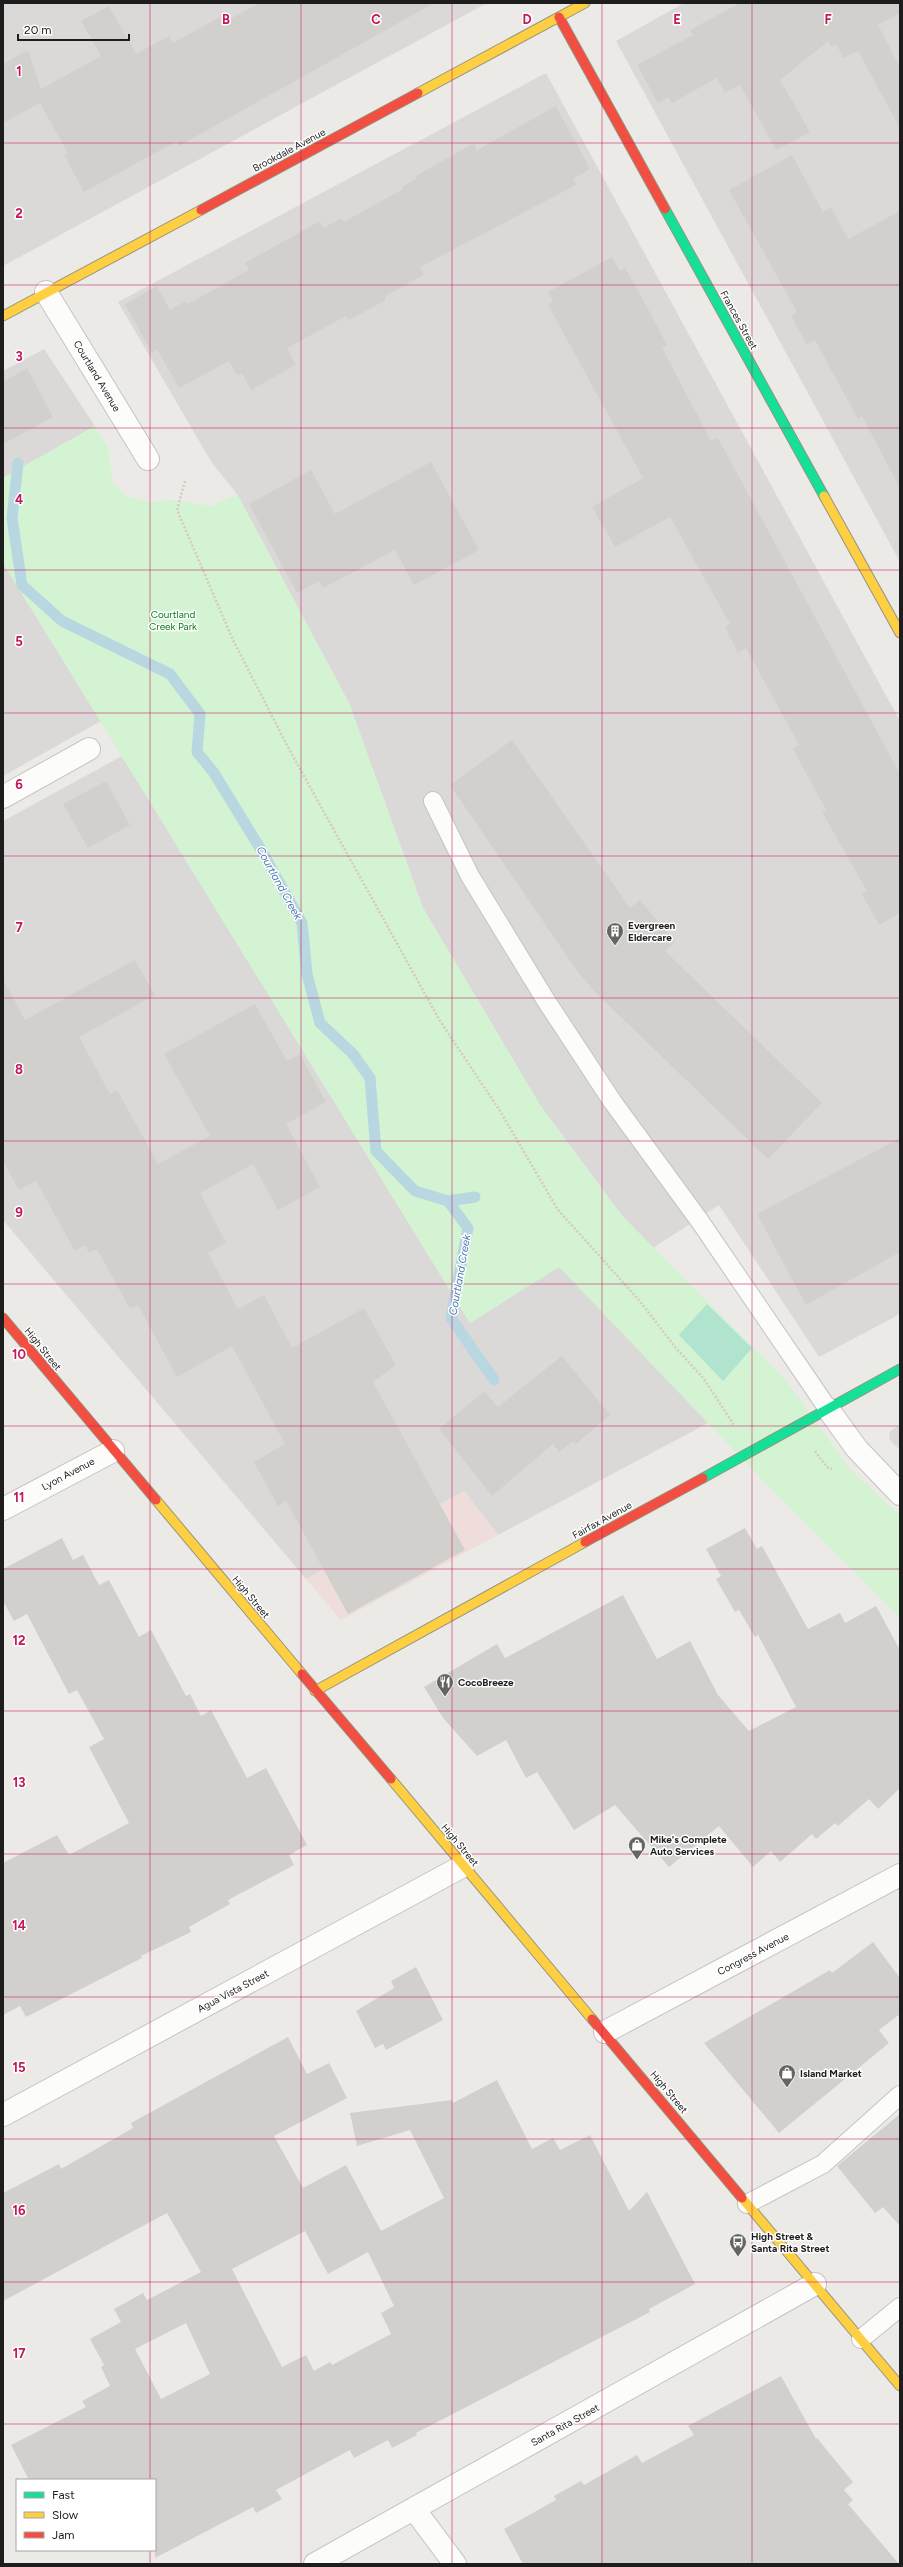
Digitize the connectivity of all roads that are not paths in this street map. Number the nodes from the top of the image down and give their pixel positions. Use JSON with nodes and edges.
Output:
{"nodes":[{"id":1,"x":584,"y":3,"type":"edge"},
{"id":2,"x":559,"y":17,"type":"junction"},
{"id":3,"x":46,"y":292,"type":"junction"},
{"id":4,"x":3,"y":316,"type":"edge"},
{"id":5,"x":148,"y":459,"type":"dead end"},
{"id":6,"x":900,"y":633,"type":"edge"},
{"id":7,"x":89,"y":749,"type":"dead end"},
{"id":8,"x":3,"y":797,"type":"edge"},
{"id":9,"x":433,"y":801,"type":"dead end"},
{"id":10,"x":3,"y":1318,"type":"edge"},
{"id":11,"x":900,"y":1369,"type":"edge"},
{"id":12,"x":828,"y":1409,"type":"junction"},
{"id":13,"x":113,"y":1451,"type":"junction"},
{"id":14,"x":900,"y":1494,"type":"edge"},
{"id":15,"x":3,"y":1509,"type":"edge"},
{"id":16,"x":315,"y":1691,"type":"junction"},
{"id":17,"x":463,"y":1866,"type":"junction"},
{"id":18,"x":900,"y":1875,"type":"edge"},
{"id":19,"x":605,"y":2032,"type":"junction"},
{"id":20,"x":900,"y":2095,"type":"edge"},
{"id":21,"x":3,"y":2115,"type":"edge"},
{"id":22,"x":747,"y":2204,"type":"junction"},
{"id":23,"x":815,"y":2284,"type":"junction"},
{"id":24,"x":900,"y":2307,"type":"edge"},
{"id":25,"x":861,"y":2339,"type":"junction"},
{"id":26,"x":900,"y":2386,"type":"edge"},
{"id":27,"x":414,"y":2509,"type":"junction"},
{"id":28,"x":315,"y":2564,"type":"edge"},
{"id":29,"x":455,"y":2564,"type":"edge"}],
"edges":[{"from":1,"to":2,"type":"street","name":"Brookdale Avenue"},
{"from":2,"to":3,"type":"street","name":"Brookdale Avenue"},
{"from":2,"to":6,"type":"street","name":"Frances Street"},
{"from":3,"to":4,"type":"street","name":"Brookdale Avenue"},
{"from":3,"to":5,"type":"street","name":"Courtland Avenue"},
{"from":7,"to":8,"type":"street"},
{"from":9,"to":12,"type":"lane"},
{"from":10,"to":13,"type":"street","name":"High Street"},
{"from":11,"to":12,"type":"street","name":"Fairfax Avenue"},
{"from":12,"to":14,"type":"street"},
{"from":12,"to":16,"type":"street","name":"Fairfax Avenue"},
{"from":13,"to":15,"type":"street","name":"Lyon Avenue"},
{"from":13,"to":16,"type":"street","name":"High Street"},
{"from":16,"to":17,"type":"street","name":"High Street"},
{"from":17,"to":19,"type":"street","name":"High Street"},
{"from":17,"to":21,"type":"street","name":"Agua Vista Street"},
{"from":18,"to":19,"type":"street","name":"Congress Avenue"},
{"from":19,"to":22,"type":"street","name":"High Street"},
{"from":20,"to":22,"type":"lane"},
{"from":22,"to":23,"type":"street","name":"High Street"},
{"from":23,"to":25,"type":"street","name":"High Street"},
{"from":23,"to":27,"type":"street","name":"Santa Rita Street"},
{"from":24,"to":25,"type":"lane"},
{"from":25,"to":26,"type":"street","name":"High Street"},
{"from":27,"to":28,"type":"street","name":"Santa Rita Street"},
{"from":27,"to":29,"type":"street"}]}
